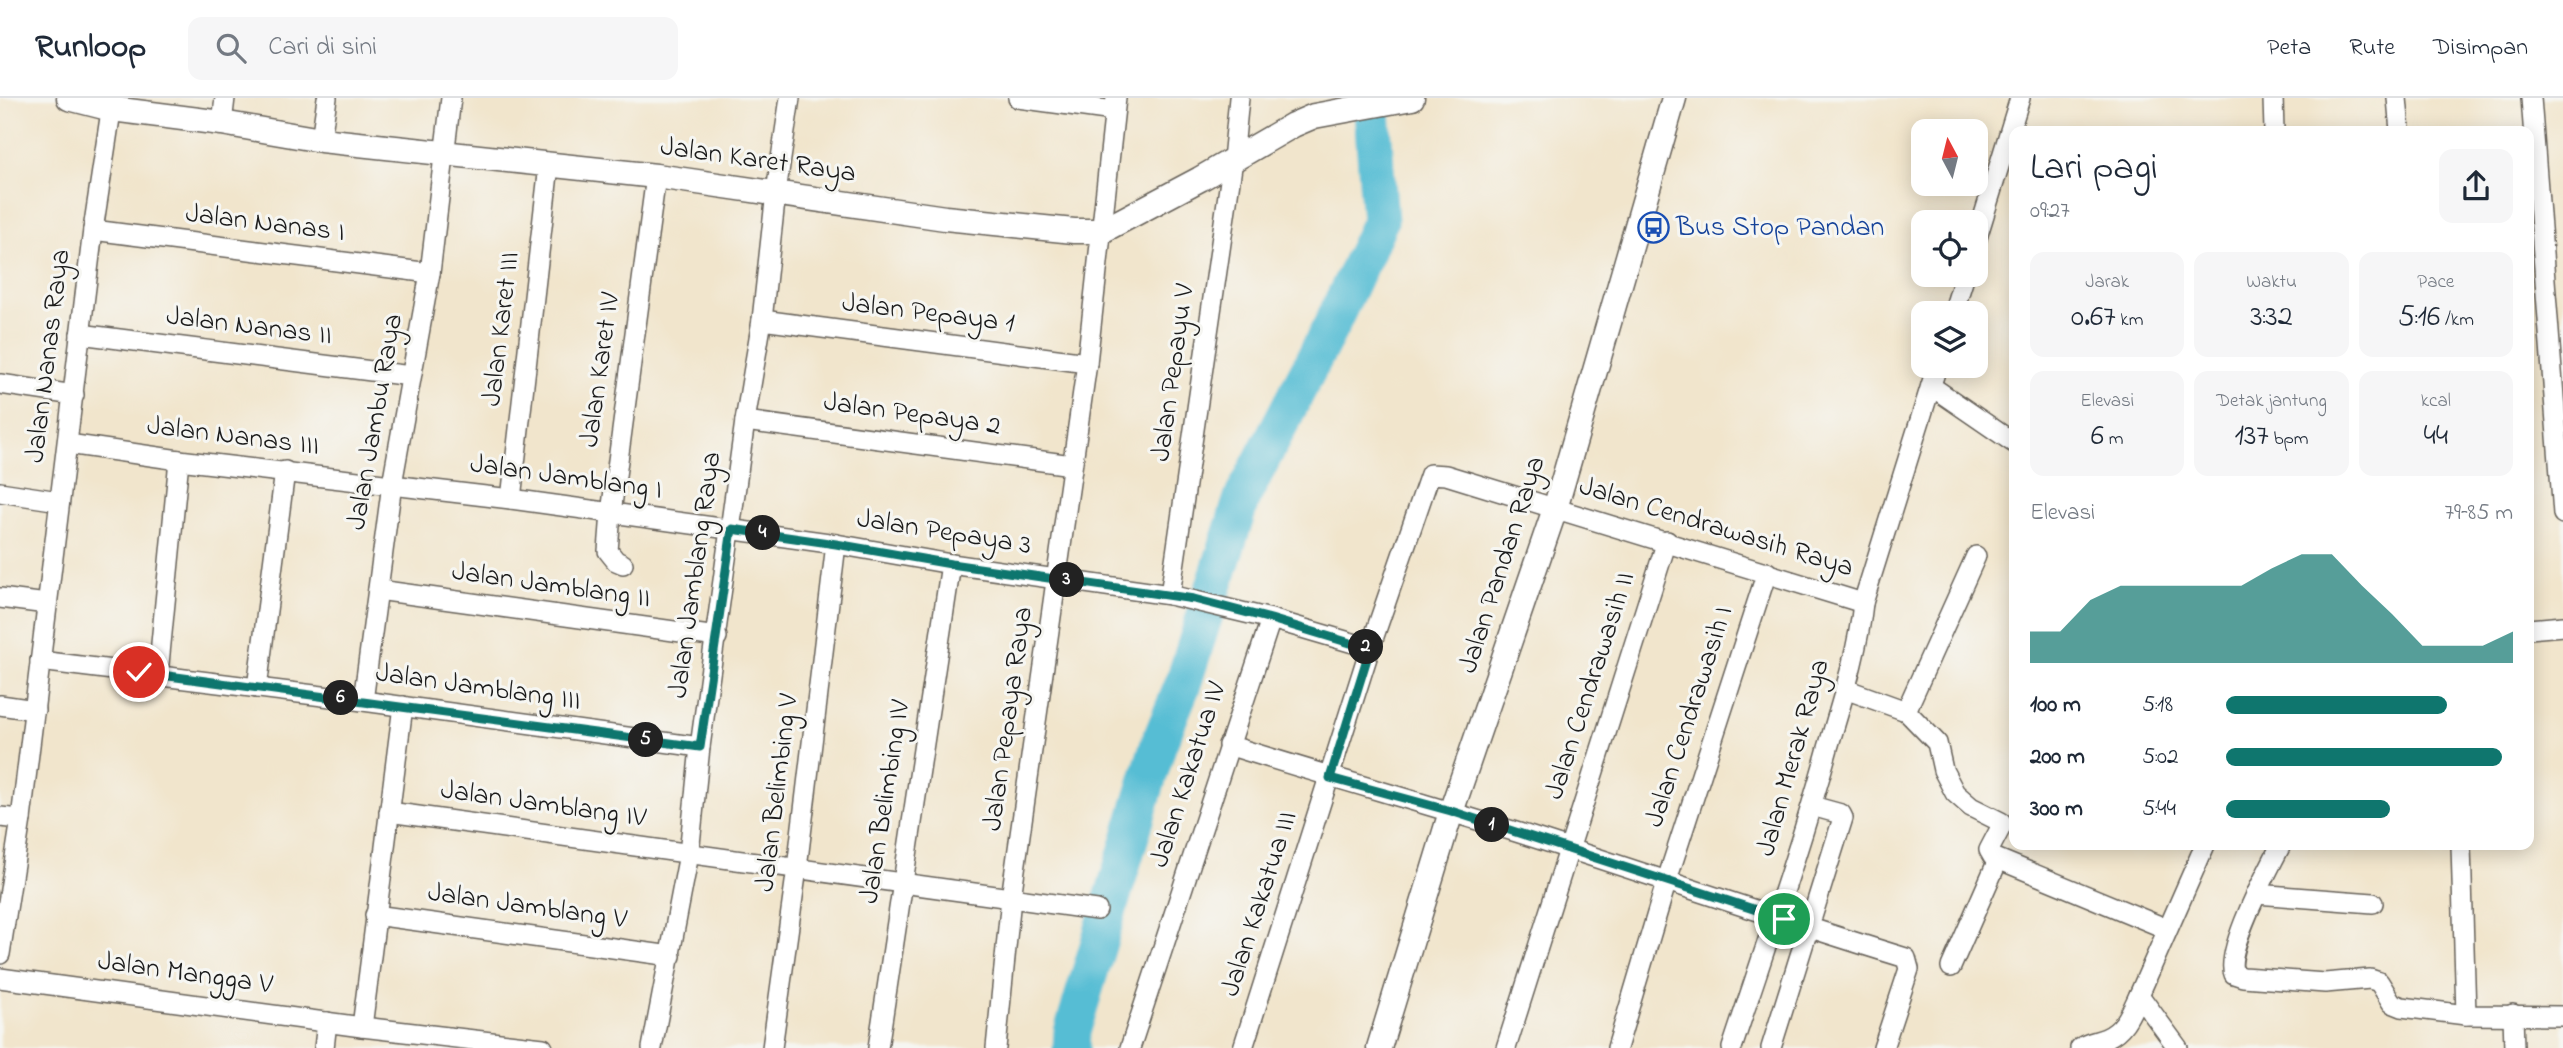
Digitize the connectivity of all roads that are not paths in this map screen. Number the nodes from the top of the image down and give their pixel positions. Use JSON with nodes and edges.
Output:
{"nodes":[{"id":1,"x":69,"y":98,"type":"edge"},
{"id":2,"x":225,"y":98,"type":"edge"},
{"id":3,"x":327,"y":98,"type":"edge"},
{"id":4,"x":451,"y":98,"type":"edge"},
{"id":5,"x":790,"y":98,"type":"edge"},
{"id":6,"x":1018,"y":98,"type":"edge"},
{"id":7,"x":1239,"y":98,"type":"edge"},
{"id":8,"x":1674,"y":98,"type":"edge"},
{"id":9,"x":2020,"y":98,"type":"edge"},
{"id":10,"x":2273,"y":98,"type":"edge"},
{"id":11,"x":2397,"y":98,"type":"edge"},
{"id":12,"x":2531,"y":98,"type":"edge"},
{"id":13,"x":1404,"y":99,"type":"edge"},
{"id":14,"x":113,"y":104,"type":"edge"},
{"id":15,"x":1115,"y":104,"type":"edge"},
{"id":16,"x":222,"y":123,"type":"junction"},
{"id":17,"x":2011,"y":126,"type":"edge"},
{"id":18,"x":2274,"y":126,"type":"edge"},
{"id":19,"x":2400,"y":126,"type":"edge"},
{"id":20,"x":2533,"y":126,"type":"edge"},
{"id":21,"x":2009,"y":134,"type":"edge"},
{"id":22,"x":2534,"y":137,"type":"edge"},
{"id":23,"x":321,"y":140,"type":"junction"},
{"id":24,"x":444,"y":153,"type":"junction"},
{"id":25,"x":1233,"y":160,"type":"junction"},
{"id":26,"x":549,"y":165,"type":"junction"},
{"id":27,"x":656,"y":176,"type":"junction"},
{"id":28,"x":776,"y":192,"type":"junction"},
{"id":29,"x":1986,"y":210,"type":"edge"},
{"id":30,"x":93,"y":230,"type":"junction"},
{"id":31,"x":1102,"y":231,"type":"junction"},
{"id":32,"x":430,"y":273,"type":"junction"},
{"id":33,"x":762,"y":320,"type":"junction"},
{"id":34,"x":80,"y":334,"type":"junction"},
{"id":35,"x":1087,"y":363,"type":"junction"},
{"id":36,"x":411,"y":376,"type":"junction"},
{"id":37,"x":1933,"y":378,"type":"edge"},
{"id":38,"x":0,"y":384,"type":"edge"},
{"id":39,"x":1931,"y":386,"type":"junction"},
{"id":40,"x":74,"y":394,"type":"junction"},
{"id":41,"x":745,"y":421,"type":"junction"},
{"id":42,"x":2009,"y":440,"type":"edge"},
{"id":43,"x":68,"y":444,"type":"junction"},
{"id":44,"x":179,"y":460,"type":"junction"},
{"id":45,"x":1072,"y":465,"type":"junction"},
{"id":46,"x":285,"y":471,"type":"junction"},
{"id":47,"x":392,"y":484,"type":"junction"},
{"id":48,"x":0,"y":492,"type":"edge"},
{"id":49,"x":511,"y":499,"type":"junction"},
{"id":50,"x":59,"y":501,"type":"junction"},
{"id":51,"x":1555,"y":509,"type":"junction"},
{"id":52,"x":611,"y":513,"type":"junction"},
{"id":53,"x":2563,"y":514,"type":"edge"},
{"id":54,"x":732,"y":529,"type":"junction"},
{"id":55,"x":1667,"y":541,"type":"junction"},
{"id":56,"x":836,"y":544,"type":"junction"},
{"id":57,"x":1976,"y":556,"type":"dead end"},
{"id":58,"x":623,"y":564,"type":"dead end"},
{"id":59,"x":951,"y":564,"type":"junction"},
{"id":60,"x":1767,"y":572,"type":"junction"},
{"id":61,"x":1058,"y":579,"type":"junction"},
{"id":62,"x":378,"y":590,"type":"junction"},
{"id":63,"x":1170,"y":595,"type":"junction"},
{"id":64,"x":0,"y":598,"type":"edge"},
{"id":65,"x":1863,"y":603,"type":"junction"},
{"id":66,"x":47,"y":604,"type":"junction"},
{"id":67,"x":1271,"y":619,"type":"junction"},
{"id":68,"x":2563,"y":626,"type":"edge"},
{"id":69,"x":2534,"y":629,"type":"edge"},
{"id":70,"x":717,"y":637,"type":"junction"},
{"id":71,"x":1370,"y":649,"type":"junction"},
{"id":72,"x":40,"y":661,"type":"junction"},
{"id":73,"x":158,"y":674,"type":"junction"},
{"id":74,"x":257,"y":688,"type":"junction"},
{"id":75,"x":1845,"y":690,"type":"junction"},
{"id":76,"x":363,"y":701,"type":"junction"},
{"id":77,"x":0,"y":705,"type":"edge"},
{"id":78,"x":403,"y":706,"type":"junction"},
{"id":79,"x":35,"y":710,"type":"junction"},
{"id":80,"x":1906,"y":711,"type":"junction"},
{"id":81,"x":1228,"y":745,"type":"junction"},
{"id":82,"x":700,"y":747,"type":"junction"},
{"id":83,"x":1330,"y":778,"type":"junction"},
{"id":84,"x":1812,"y":806,"type":"junction"},
{"id":85,"x":1451,"y":811,"type":"junction"},
{"id":86,"x":388,"y":812,"type":"junction"},
{"id":87,"x":0,"y":817,"type":"edge"},
{"id":88,"x":21,"y":819,"type":"junction"},
{"id":89,"x":1568,"y":849,"type":"junction"},
{"id":90,"x":2203,"y":850,"type":"edge"},
{"id":91,"x":2278,"y":850,"type":"edge"},
{"id":92,"x":2461,"y":850,"type":"edge"},
{"id":93,"x":690,"y":854,"type":"junction"},
{"id":94,"x":7,"y":857,"type":"edge"},
{"id":95,"x":1998,"y":860,"type":"junction"},
{"id":96,"x":797,"y":869,"type":"junction"},
{"id":97,"x":1667,"y":880,"type":"junction"},
{"id":98,"x":902,"y":883,"type":"junction"},
{"id":99,"x":2256,"y":894,"type":"junction"},
{"id":100,"x":1011,"y":898,"type":"junction"},
{"id":101,"x":2373,"y":903,"type":"dead end"},
{"id":102,"x":1097,"y":910,"type":"dead end"},
{"id":103,"x":375,"y":915,"type":"junction"},
{"id":104,"x":1793,"y":922,"type":"junction"},
{"id":105,"x":2167,"y":929,"type":"junction"},
{"id":106,"x":0,"y":954,"type":"edge"},
{"id":107,"x":671,"y":956,"type":"junction"},
{"id":108,"x":1951,"y":967,"type":"dead end"},
{"id":109,"x":0,"y":978,"type":"edge"},
{"id":110,"x":2139,"y":995,"type":"junction"},
{"id":111,"x":2513,"y":1014,"type":"junction"},
{"id":112,"x":2466,"y":1015,"type":"junction"},
{"id":113,"x":2563,"y":1016,"type":"edge"},
{"id":114,"x":327,"y":1022,"type":"junction"},
{"id":115,"x":362,"y":1027,"type":"junction"},
{"id":116,"x":436,"y":1042,"type":"edge"},
{"id":117,"x":324,"y":1048,"type":"edge"},
{"id":118,"x":542,"y":1048,"type":"edge"},
{"id":119,"x":652,"y":1048,"type":"edge"},
{"id":120,"x":772,"y":1048,"type":"edge"},
{"id":121,"x":878,"y":1048,"type":"edge"},
{"id":122,"x":996,"y":1048,"type":"edge"},
{"id":123,"x":1130,"y":1048,"type":"edge"},
{"id":124,"x":1243,"y":1048,"type":"edge"},
{"id":125,"x":1379,"y":1048,"type":"edge"},
{"id":126,"x":1506,"y":1048,"type":"edge"},
{"id":127,"x":1617,"y":1048,"type":"edge"},
{"id":128,"x":1732,"y":1048,"type":"edge"},
{"id":129,"x":1771,"y":1048,"type":"edge"},
{"id":130,"x":1883,"y":1048,"type":"edge"},
{"id":131,"x":2080,"y":1048,"type":"edge"},
{"id":132,"x":2178,"y":1048,"type":"edge"},
{"id":133,"x":2514,"y":1048,"type":"edge"}],
"edges":[{"from":1,"to":14,"type":"street","name":"Jalan Karet Raya"},
{"from":2,"to":16,"type":"street"},
{"from":3,"to":23,"type":"street"},
{"from":4,"to":24,"type":"street","name":"Jalan Jambu Raya"},
{"from":5,"to":28,"type":"street","name":"Jalan Jamblang Raya"},
{"from":6,"to":15,"type":"street"},
{"from":7,"to":25,"type":"street","name":"Jalan Pepayu V"},
{"from":8,"to":51,"type":"street","name":"Jalan Pandan Raya"},
{"from":9,"to":17,"type":"street"},
{"from":10,"to":18,"type":"street"},
{"from":11,"to":19,"type":"street"},
{"from":12,"to":20,"type":"street"},
{"from":13,"to":25,"type":"street"},
{"from":14,"to":16,"type":"street","name":"Jalan Karet Raya"},
{"from":14,"to":30,"type":"street","name":"Jalan Nanas Raya"},
{"from":15,"to":31,"type":"street","name":"Jalan Pepaya Raya"},
{"from":16,"to":23,"type":"street","name":"Jalan Karet Raya"},
{"from":21,"to":29,"type":"street"},
{"from":22,"to":53,"type":"street"},
{"from":23,"to":24,"type":"street","name":"Jalan Karet Raya"},
{"from":24,"to":26,"type":"street","name":"Jalan Karet Raya"},
{"from":24,"to":32,"type":"street","name":"Jalan Jambu Raya"},
{"from":25,"to":31,"type":"street"},
{"from":25,"to":63,"type":"street","name":"Jalan Pepayu V"},
{"from":26,"to":27,"type":"street","name":"Jalan Karet Raya"},
{"from":26,"to":49,"type":"street","name":"Jalan Karet III"},
{"from":27,"to":28,"type":"street","name":"Jalan Karet Raya"},
{"from":27,"to":52,"type":"street","name":"Jalan Karet IV"},
{"from":28,"to":31,"type":"street","name":"Jalan Karet Raya"},
{"from":28,"to":33,"type":"street","name":"Jalan Jamblang Raya"},
{"from":30,"to":32,"type":"street","name":"Jalan Nanas I"},
{"from":30,"to":34,"type":"street","name":"Jalan Nanas Raya"},
{"from":31,"to":35,"type":"street","name":"Jalan Pepaya Raya"},
{"from":32,"to":36,"type":"street","name":"Jalan Jambu Raya"},
{"from":33,"to":35,"type":"street","name":"Jalan Pepaya 1"},
{"from":33,"to":41,"type":"street","name":"Jalan Jamblang Raya"},
{"from":34,"to":36,"type":"street","name":"Jalan Nanas II"},
{"from":34,"to":40,"type":"street","name":"Jalan Nanas Raya"},
{"from":35,"to":45,"type":"street","name":"Jalan Pepaya Raya"},
{"from":36,"to":47,"type":"street","name":"Jalan Jambu Raya"},
{"from":37,"to":39,"type":"street","name":"Jalan Cendrawasih Raya"},
{"from":38,"to":40,"type":"street"},
{"from":39,"to":42,"type":"street"},
{"from":39,"to":65,"type":"street","name":"Jalan Cendrawasih Raya"},
{"from":40,"to":43,"type":"street","name":"Jalan Nanas Raya"},
{"from":41,"to":45,"type":"street","name":"Jalan Pepaya 2"},
{"from":41,"to":54,"type":"street","name":"Jalan Jamblang Raya"},
{"from":43,"to":44,"type":"street","name":"Jalan Nanas III"},
{"from":43,"to":50,"type":"street","name":"Jalan Nanas Raya"},
{"from":44,"to":46,"type":"street","name":"Jalan Nanas III"},
{"from":44,"to":73,"type":"street"},
{"from":45,"to":61,"type":"street","name":"Jalan Pepaya Raya"},
{"from":46,"to":47,"type":"street","name":"Jalan Nanas III"},
{"from":46,"to":74,"type":"street"},
{"from":47,"to":49,"type":"street","name":"Jalan Jamblang I"},
{"from":47,"to":62,"type":"street","name":"Jalan Jambu Raya"},
{"from":48,"to":50,"type":"street"},
{"from":49,"to":52,"type":"street","name":"Jalan Jamblang I"},
{"from":50,"to":66,"type":"street","name":"Jalan Nanas Raya"},
{"from":51,"to":55,"type":"street","name":"Jalan Cendrawasih Raya"},
{"from":51,"to":71,"type":"street","name":"Jalan Cendrawasih Raya"},
{"from":51,"to":85,"type":"street","name":"Jalan Pandan Raya"},
{"from":52,"to":54,"type":"street","name":"Jalan Jamblang I"},
{"from":52,"to":58,"type":"street","name":"Jalan Karet IV"},
{"from":54,"to":56,"type":"street","name":"Jalan Pepaya 3"},
{"from":54,"to":70,"type":"street","name":"Jalan Jamblang Raya"},
{"from":55,"to":60,"type":"street","name":"Jalan Cendrawasih Raya"},
{"from":55,"to":89,"type":"street","name":"Jalan Cendrawasih II"},
{"from":56,"to":59,"type":"street","name":"Jalan Pepaya 3"},
{"from":56,"to":96,"type":"street","name":"Jalan Belimbing V"},
{"from":57,"to":80,"type":"street"},
{"from":59,"to":61,"type":"street","name":"Jalan Pepaya 3"},
{"from":59,"to":98,"type":"street","name":"Jalan Belimbing IV"},
{"from":60,"to":65,"type":"street","name":"Jalan Cendrawasih Raya"},
{"from":60,"to":97,"type":"street","name":"Jalan Cendrawasih I"},
{"from":61,"to":63,"type":"street","name":"Jalan Pepaya 3"},
{"from":61,"to":100,"type":"street","name":"Jalan Pepaya Raya"},
{"from":62,"to":70,"type":"street","name":"Jalan Jamblang II"},
{"from":62,"to":76,"type":"street","name":"Jalan Jambu Raya"},
{"from":63,"to":67,"type":"street","name":"Jalan Pepaya 3"},
{"from":64,"to":66,"type":"street"},
{"from":65,"to":75,"type":"street","name":"Jalan Merak Raya"},
{"from":66,"to":72,"type":"street","name":"Jalan Nanas Raya"},
{"from":67,"to":71,"type":"street"},
{"from":67,"to":81,"type":"street","name":"Jalan Kakatua IV"},
{"from":68,"to":69,"type":"street"},
{"from":70,"to":82,"type":"street","name":"Jalan Jamblang Raya"},
{"from":71,"to":83,"type":"street","name":"Jalan Kakatua III"},
{"from":72,"to":73,"type":"street","name":"Jalan Jamblang III"},
{"from":72,"to":79,"type":"street","name":"Jalan Nanas Raya"},
{"from":73,"to":74,"type":"street","name":"Jalan Jamblang III"},
{"from":74,"to":76,"type":"street","name":"Jalan Jamblang III"},
{"from":75,"to":80,"type":"street"},
{"from":75,"to":84,"type":"street","name":"Jalan Merak Raya"},
{"from":76,"to":78,"type":"street","name":"Jalan Jamblang III"},
{"from":77,"to":79,"type":"street"},
{"from":78,"to":82,"type":"street","name":"Jalan Jamblang III"},
{"from":78,"to":86,"type":"street"},
{"from":79,"to":88,"type":"street","name":"Jalan Nanas Raya"},
{"from":80,"to":95,"type":"street"},
{"from":81,"to":83,"type":"street"},
{"from":81,"to":123,"type":"street","name":"Jalan Kakatua IV"},
{"from":82,"to":93,"type":"street","name":"Jalan Jamblang Raya"},
{"from":83,"to":85,"type":"street"},
{"from":83,"to":124,"type":"street","name":"Jalan Kakatua III"},
{"from":84,"to":104,"type":"street","name":"Jalan Merak Raya"},
{"from":84,"to":104,"type":"street"},
{"from":85,"to":89,"type":"street"},
{"from":85,"to":125,"type":"street","name":"Jalan Pandan Raya"},
{"from":86,"to":93,"type":"street","name":"Jalan Jamblang IV"},
{"from":86,"to":103,"type":"street"},
{"from":87,"to":88,"type":"street"},
{"from":88,"to":94,"type":"street","name":"Jalan Nanas Raya"},
{"from":89,"to":97,"type":"street"},
{"from":89,"to":126,"type":"street","name":"Jalan Cendrawasih II"},
{"from":90,"to":105,"type":"street"},
{"from":91,"to":99,"type":"street"},
{"from":92,"to":112,"type":"street"},
{"from":93,"to":96,"type":"street","name":"Jalan Jamblang IV"},
{"from":93,"to":107,"type":"street","name":"Jalan Jamblang Raya"},
{"from":94,"to":106,"type":"street","name":"Jalan Nanas Raya"},
{"from":95,"to":105,"type":"street"},
{"from":95,"to":108,"type":"street"},
{"from":96,"to":98,"type":"street","name":"Jalan Jamblang IV"},
{"from":96,"to":120,"type":"street","name":"Jalan Belimbing V"},
{"from":97,"to":104,"type":"street"},
{"from":97,"to":127,"type":"street","name":"Jalan Cendrawasih I"},
{"from":98,"to":100,"type":"street","name":"Jalan Jamblang IV"},
{"from":98,"to":121,"type":"street","name":"Jalan Belimbing IV"},
{"from":99,"to":101,"type":"street"},
{"from":99,"to":112,"type":"street"},
{"from":100,"to":102,"type":"street","name":"Jalan Jamblang IV"},
{"from":100,"to":122,"type":"street","name":"Jalan Pepaya Raya"},
{"from":103,"to":107,"type":"street","name":"Jalan Jamblang V"},
{"from":103,"to":115,"type":"street"},
{"from":104,"to":128,"type":"street","name":"Jalan Merak Raya"},
{"from":104,"to":129,"type":"street"},
{"from":104,"to":130,"type":"street"},
{"from":105,"to":110,"type":"street"},
{"from":107,"to":119,"type":"street","name":"Jalan Jamblang Raya"},
{"from":109,"to":114,"type":"street","name":"Jalan Mangga V"},
{"from":110,"to":131,"type":"street"},
{"from":110,"to":132,"type":"street"},
{"from":111,"to":112,"type":"street"},
{"from":111,"to":113,"type":"street"},
{"from":111,"to":133,"type":"street"},
{"from":114,"to":115,"type":"street","name":"Jalan Mangga V"},
{"from":114,"to":117,"type":"street"},
{"from":115,"to":116,"type":"street","name":"Jalan Mangga V"},
{"from":116,"to":118,"type":"street","name":"Jalan Mangga V"}]}
